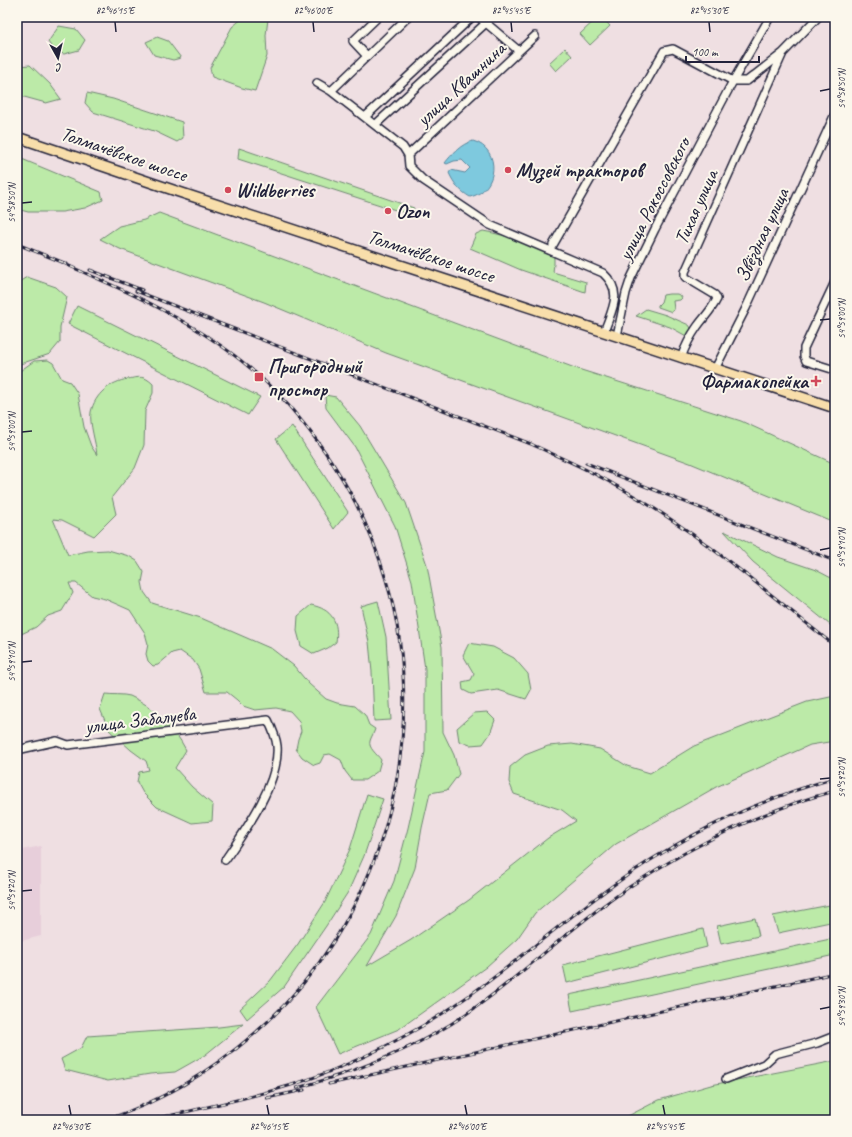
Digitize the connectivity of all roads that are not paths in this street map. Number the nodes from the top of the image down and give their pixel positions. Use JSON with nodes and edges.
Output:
{"nodes":[{"id":1,"x":378,"y":17,"type":"edge"},
{"id":2,"x":408,"y":17,"type":"edge"},
{"id":3,"x":472,"y":17,"type":"edge"},
{"id":4,"x":479,"y":17,"type":"edge"},
{"id":5,"x":770,"y":17,"type":"edge"},
{"id":6,"x":818,"y":17,"type":"edge"},
{"id":7,"x":486,"y":23,"type":"junction"},
{"id":8,"x":535,"y":36,"type":"dead end"},
{"id":9,"x":438,"y":48,"type":"junction"},
{"id":10,"x":519,"y":51,"type":"junction"},
{"id":11,"x":783,"y":53,"type":"junction"},
{"id":12,"x":367,"y":56,"type":"junction"},
{"id":13,"x":448,"y":58,"type":"junction"},
{"id":14,"x":404,"y":81,"type":"junction"},
{"id":15,"x":733,"y":81,"type":"junction"},
{"id":16,"x":317,"y":83,"type":"dead end"},
{"id":17,"x":413,"y":90,"type":"junction"},
{"id":18,"x":331,"y":91,"type":"junction"},
{"id":19,"x":835,"y":114,"type":"edge"},
{"id":20,"x":365,"y":117,"type":"junction"},
{"id":21,"x":375,"y":125,"type":"junction"},
{"id":22,"x":17,"y":137,"type":"edge"},
{"id":23,"x":408,"y":155,"type":"junction"},
{"id":24,"x":553,"y":245,"type":"dead end"},
{"id":25,"x":835,"y":282,"type":"edge"},
{"id":26,"x":604,"y":332,"type":"junction"},
{"id":27,"x":617,"y":336,"type":"junction"},
{"id":28,"x":681,"y":358,"type":"junction"},
{"id":29,"x":715,"y":369,"type":"junction"},
{"id":30,"x":835,"y":370,"type":"edge"},
{"id":31,"x":835,"y":408,"type":"edge"},
{"id":32,"x":17,"y":750,"type":"edge"},
{"id":33,"x":225,"y":860,"type":"dead end"},
{"id":34,"x":835,"y":1036,"type":"edge"},
{"id":35,"x":726,"y":1079,"type":"dead end"}],
"edges":[{"from":1,"to":12,"type":"street"},
{"from":2,"to":12,"type":"street"},
{"from":3,"to":9,"type":"street"},
{"from":4,"to":7,"type":"street"},
{"from":5,"to":15,"type":"street","name":"улица Рокоссовского"},
{"from":6,"to":11,"type":"street"},
{"from":7,"to":10,"type":"street"},
{"from":7,"to":13,"type":"street"},
{"from":8,"to":10,"type":"street","name":"улица Квашнина"},
{"from":9,"to":13,"type":"street"},
{"from":9,"to":14,"type":"street"},
{"from":10,"to":23,"type":"street","name":"улица Квашнина"},
{"from":11,"to":15,"type":"street"},
{"from":11,"to":28,"type":"street","name":"Тихая улица"},
{"from":12,"to":18,"type":"street"},
{"from":13,"to":17,"type":"street"},
{"from":14,"to":17,"type":"street"},
{"from":14,"to":20,"type":"street"},
{"from":15,"to":24,"type":"street"},
{"from":15,"to":27,"type":"street","name":"улица Рокоссовского"},
{"from":16,"to":18,"type":"street","name":"улица Квашнина"},
{"from":17,"to":21,"type":"street"},
{"from":18,"to":20,"type":"street","name":"улица Квашнина"},
{"from":19,"to":29,"type":"street","name":"Звёздная улица"},
{"from":20,"to":21,"type":"street","name":"улица Квашнина"},
{"from":21,"to":23,"type":"street","name":"улица Квашнина"},
{"from":22,"to":26,"type":"main road","name":"Толмачёвское шоссе"},
{"from":23,"to":26,"type":"street","name":"улица Квашнина"},
{"from":25,"to":30,"type":"street"},
{"from":26,"to":27,"type":"main road","name":"Толмачёвское шоссе"},
{"from":27,"to":28,"type":"main road","name":"Толмачёвское шоссе"},
{"from":28,"to":29,"type":"main road","name":"Толмачёвское шоссе"},
{"from":29,"to":31,"type":"main road","name":"Толмачёвское шоссе"},
{"from":32,"to":33,"type":"street","name":"улица Забалуева"},
{"from":34,"to":35,"type":"street"}]}
